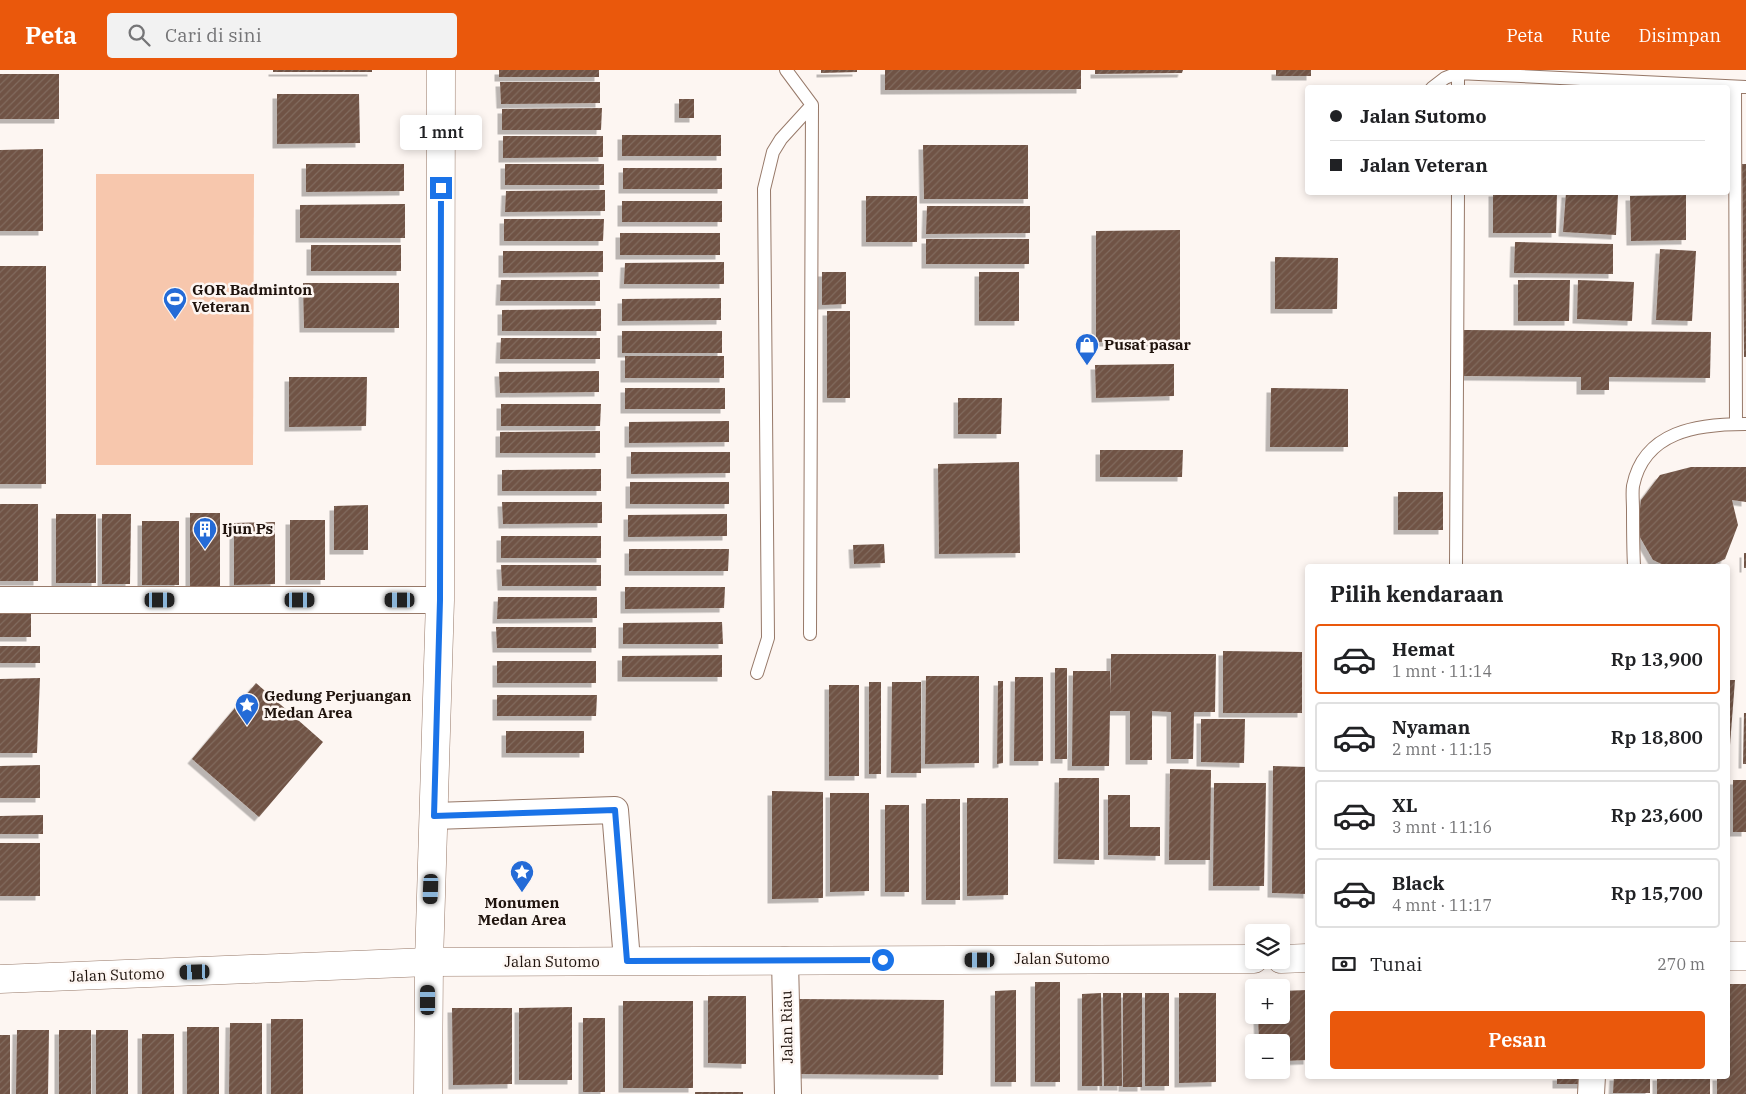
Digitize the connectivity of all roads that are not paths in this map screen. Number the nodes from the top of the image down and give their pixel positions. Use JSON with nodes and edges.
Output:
{"nodes":[{"id":1,"x":441,"y":70,"type":"edge"},
{"id":2,"x":786,"y":70,"type":"edge"},
{"id":3,"x":1458,"y":73,"type":"junction"},
{"id":4,"x":1436,"y":85,"type":"edge"},
{"id":5,"x":1458,"y":85,"type":"edge"},
{"id":6,"x":1700,"y":85,"type":"edge"},
{"id":7,"x":1740,"y":87,"type":"edge"},
{"id":8,"x":812,"y":105,"type":"junction"},
{"id":9,"x":1458,"y":195,"type":"edge"},
{"id":10,"x":1740,"y":424,"type":"edge"},
{"id":11,"x":1456,"y":564,"type":"edge"},
{"id":12,"x":1634,"y":564,"type":"edge"},
{"id":13,"x":0,"y":600,"type":"edge"},
{"id":14,"x":440,"y":600,"type":"junction"},
{"id":15,"x":810,"y":634,"type":"dead end"},
{"id":16,"x":757,"y":673,"type":"dead end"},
{"id":17,"x":434,"y":816,"type":"junction"},
{"id":18,"x":1730,"y":956,"type":"edge"},
{"id":19,"x":1746,"y":956,"type":"edge"},
{"id":20,"x":1290,"y":958,"type":"edge"},
{"id":21,"x":1305,"y":958,"type":"edge"},
{"id":22,"x":1245,"y":959,"type":"edge"},
{"id":23,"x":785,"y":960,"type":"junction"},
{"id":24,"x":627,"y":961,"type":"junction"},
{"id":25,"x":429,"y":962,"type":"junction"},
{"id":26,"x":0,"y":979,"type":"edge"},
{"id":27,"x":1592,"y":1079,"type":"edge"},
{"id":28,"x":428,"y":1094,"type":"edge"},
{"id":29,"x":788,"y":1094,"type":"edge"},
{"id":30,"x":1592,"y":1094,"type":"edge"}],
"edges":[{"from":1,"to":14,"type":"main road"},
{"from":2,"to":8,"type":"lane"},
{"from":3,"to":4,"type":"lane"},
{"from":3,"to":5,"type":"lane"},
{"from":3,"to":6,"type":"lane"},
{"from":7,"to":10,"type":"lane"},
{"from":8,"to":15,"type":"lane"},
{"from":8,"to":16,"type":"lane"},
{"from":9,"to":11,"type":"lane"},
{"from":10,"to":12,"type":"lane"},
{"from":13,"to":14,"type":"street"},
{"from":14,"to":17,"type":"main road"},
{"from":17,"to":24,"type":"street"},
{"from":17,"to":25,"type":"main road"},
{"from":18,"to":19,"type":"main road"},
{"from":20,"to":21,"type":"main road"},
{"from":22,"to":23,"type":"main road","name":"Jalan Sutomo"},
{"from":23,"to":24,"type":"main road","name":"Jalan Sutomo"},
{"from":23,"to":29,"type":"street","name":"Jalan Riau"},
{"from":24,"to":25,"type":"main road","name":"Jalan Sutomo"},
{"from":25,"to":26,"type":"main road","name":"Jalan Sutomo"},
{"from":25,"to":28,"type":"main road"},
{"from":27,"to":30,"type":"street"}]}
